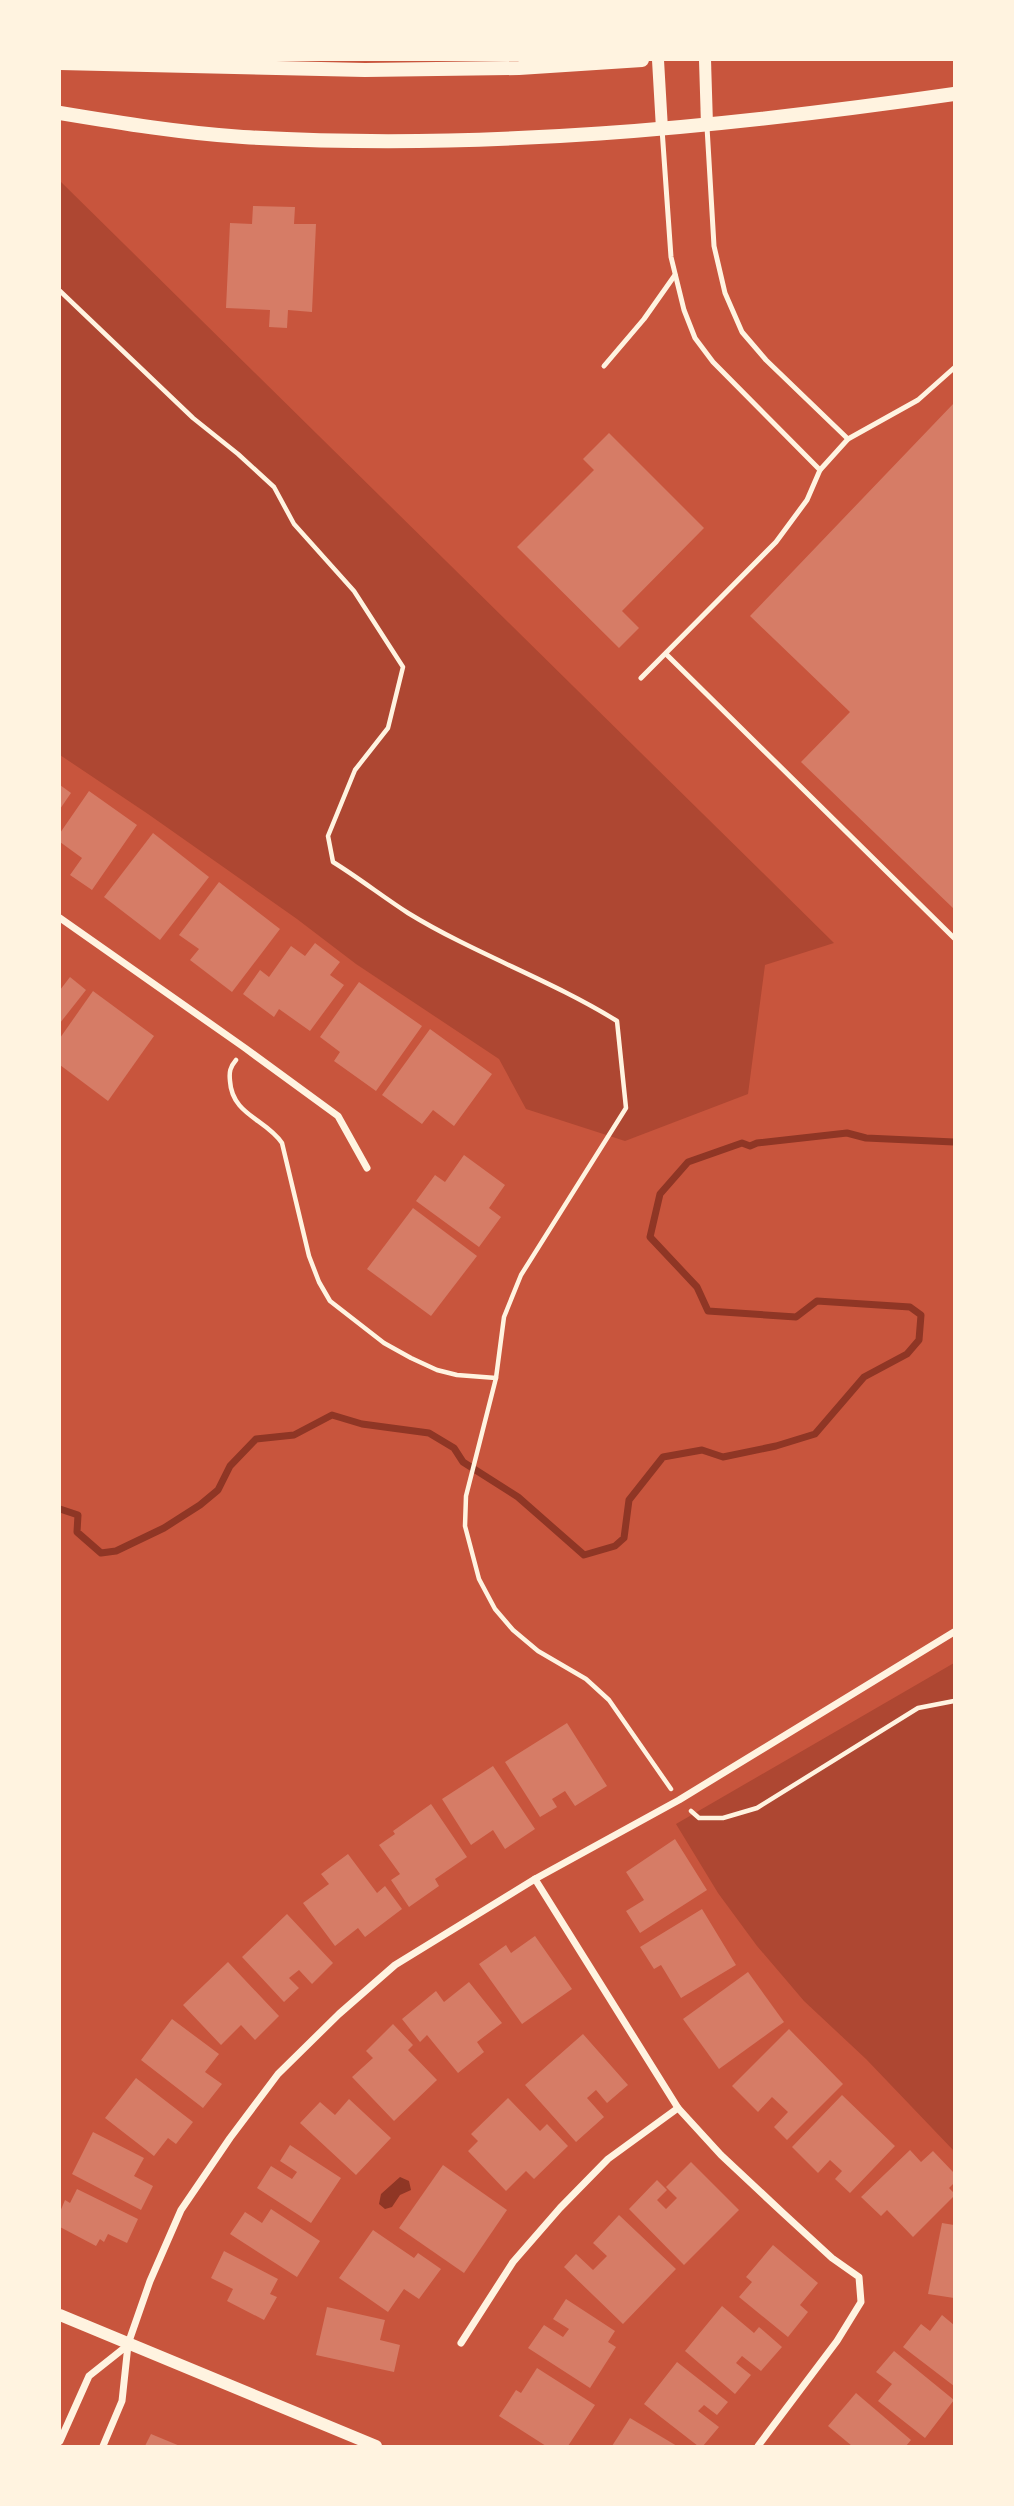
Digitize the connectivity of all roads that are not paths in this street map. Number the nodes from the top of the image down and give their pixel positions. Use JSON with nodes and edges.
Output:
{"nodes":[{"id":1,"x":371,"y":60,"type":"edge"},
{"id":2,"x":642,"y":60,"type":"edge"},
{"id":3,"x":658,"y":60,"type":"edge"},
{"id":4,"x":705,"y":60,"type":"edge"},
{"id":5,"x":60,"y":63,"type":"edge"},
{"id":6,"x":356,"y":70,"type":"junction"},
{"id":7,"x":954,"y":94,"type":"edge"},
{"id":8,"x":60,"y":113,"type":"edge"},
{"id":9,"x":707,"y":125,"type":"junction"},
{"id":10,"x":662,"y":129,"type":"junction"},
{"id":11,"x":675,"y":275,"type":"junction"},
{"id":12,"x":604,"y":366,"type":"dead end"},
{"id":13,"x":954,"y":369,"type":"edge"},
{"id":14,"x":848,"y":439,"type":"junction"},
{"id":15,"x":821,"y":470,"type":"junction"},
{"id":16,"x":666,"y":654,"type":"junction"},
{"id":17,"x":641,"y":678,"type":"dead end"},
{"id":18,"x":60,"y":918,"type":"edge"},
{"id":19,"x":954,"y":938,"type":"edge"},
{"id":20,"x":367,"y":1168,"type":"dead end"},
{"id":21,"x":954,"y":1632,"type":"edge"},
{"id":22,"x":535,"y":1879,"type":"junction"},
{"id":23,"x":678,"y":2108,"type":"junction"},
{"id":24,"x":60,"y":2315,"type":"edge"},
{"id":25,"x":461,"y":2343,"type":"dead end"},
{"id":26,"x":128,"y":2345,"type":"junction"},
{"id":27,"x":60,"y":2441,"type":"edge"},
{"id":28,"x":103,"y":2446,"type":"edge"},
{"id":29,"x":376,"y":2446,"type":"edge"},
{"id":30,"x":758,"y":2446,"type":"edge"}],
"edges":[{"from":1,"to":6,"type":"main road"},
{"from":2,"to":6,"type":"main road"},
{"from":3,"to":10,"type":"street"},
{"from":4,"to":9,"type":"street"},
{"from":5,"to":6,"type":"main road"},
{"from":7,"to":9,"type":"main road"},
{"from":8,"to":10,"type":"main road"},
{"from":9,"to":10,"type":"main road"},
{"from":9,"to":14,"type":"lane"},
{"from":10,"to":11,"type":"lane"},
{"from":11,"to":12,"type":"lane"},
{"from":11,"to":15,"type":"lane"},
{"from":13,"to":14,"type":"lane"},
{"from":14,"to":15,"type":"lane"},
{"from":15,"to":16,"type":"lane"},
{"from":16,"to":17,"type":"lane"},
{"from":16,"to":19,"type":"lane"},
{"from":18,"to":20,"type":"street"},
{"from":21,"to":22,"type":"street"},
{"from":22,"to":23,"type":"street"},
{"from":22,"to":26,"type":"street"},
{"from":23,"to":25,"type":"street"},
{"from":23,"to":30,"type":"street"},
{"from":24,"to":26,"type":"street"},
{"from":26,"to":27,"type":"street"},
{"from":26,"to":28,"type":"street"},
{"from":26,"to":29,"type":"street"}]}
